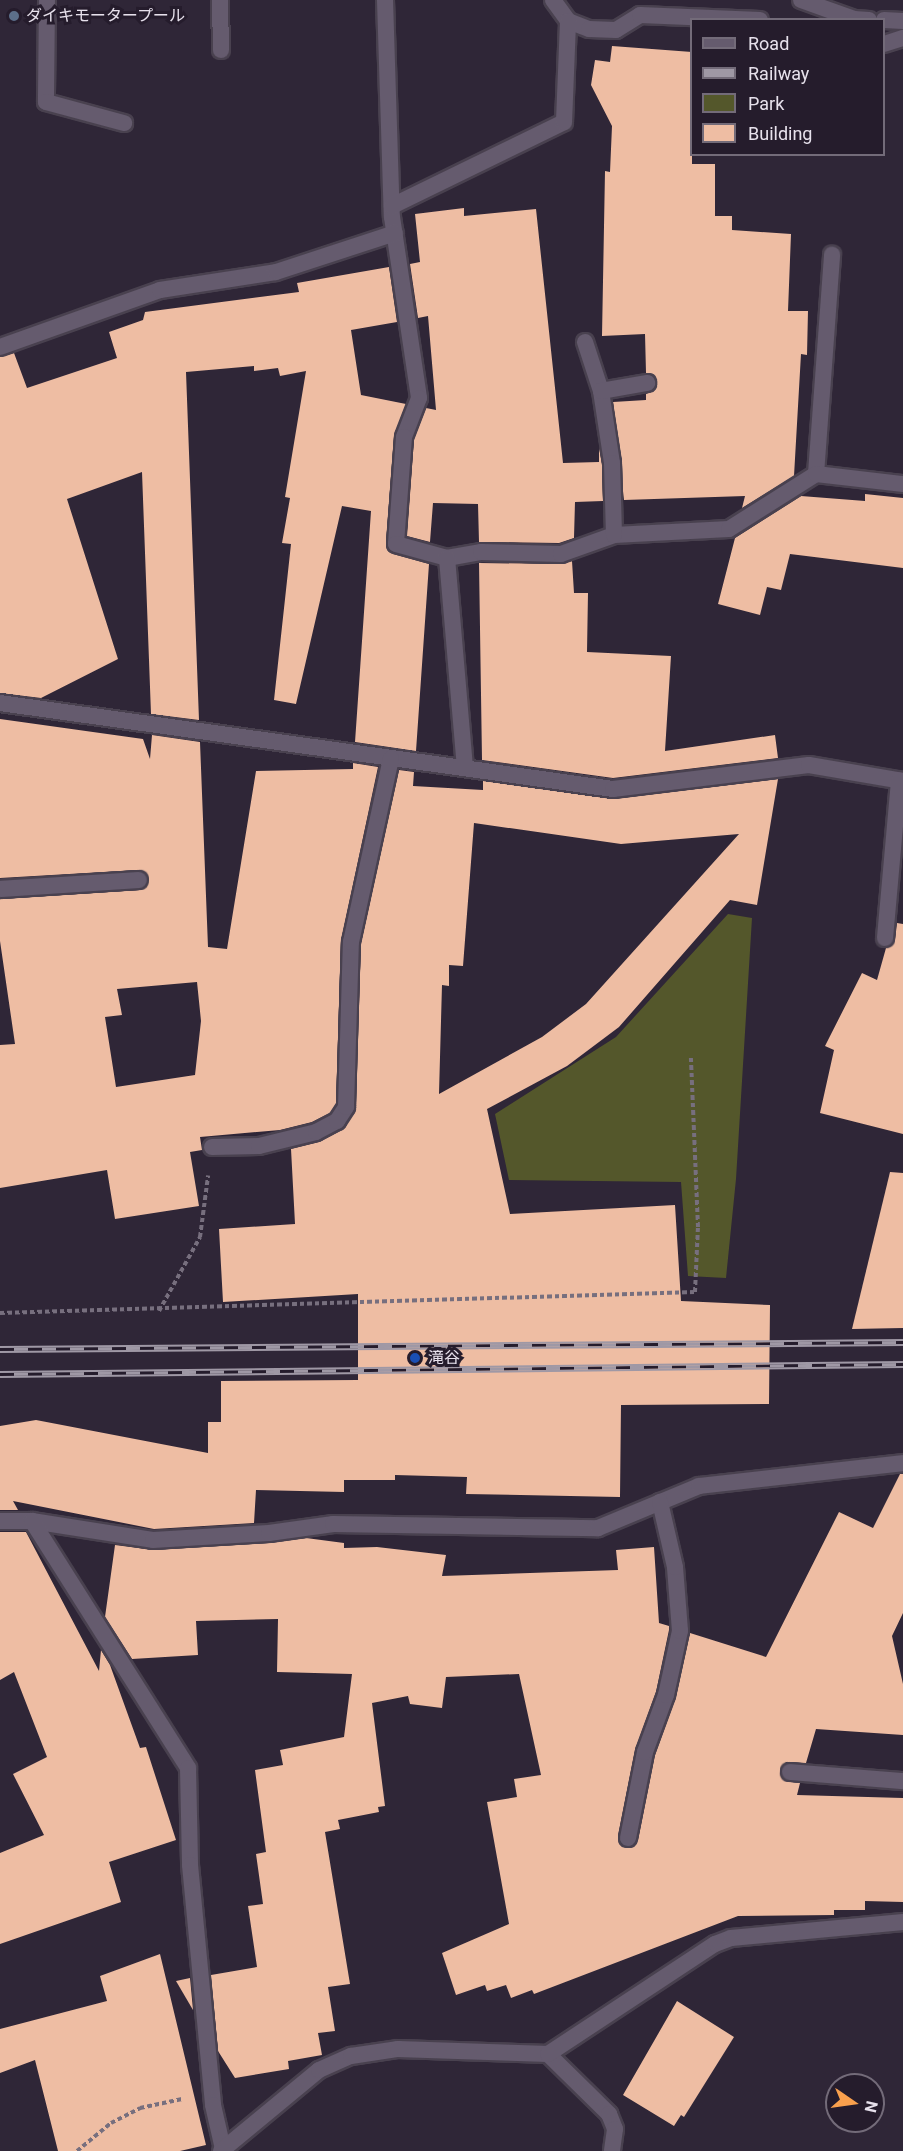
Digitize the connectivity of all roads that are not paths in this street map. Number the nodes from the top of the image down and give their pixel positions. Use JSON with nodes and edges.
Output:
{"nodes":[{"id":1,"x":47,"y":0,"type":"edge"},
{"id":2,"x":220,"y":0,"type":"edge"},
{"id":3,"x":385,"y":0,"type":"edge"},
{"id":4,"x":553,"y":0,"type":"edge"},
{"id":5,"x":801,"y":0,"type":"edge"},
{"id":6,"x":712,"y":18,"type":"edge"},
{"id":7,"x":851,"y":18,"type":"edge"},
{"id":8,"x":885,"y":20,"type":"edge"},
{"id":9,"x":568,"y":21,"type":"junction"},
{"id":10,"x":903,"y":21,"type":"edge"},
{"id":11,"x":903,"y":38,"type":"edge"},
{"id":12,"x":885,"y":44,"type":"edge"},
{"id":13,"x":220,"y":50,"type":"dead end"},
{"id":14,"x":124,"y":123,"type":"dead end"},
{"id":15,"x":392,"y":206,"type":"junction"},
{"id":16,"x":395,"y":233,"type":"junction"},
{"id":17,"x":832,"y":255,"type":"dead end"},
{"id":18,"x":585,"y":342,"type":"dead end"},
{"id":19,"x":0,"y":347,"type":"edge"},
{"id":20,"x":646,"y":382,"type":"dead end"},
{"id":21,"x":601,"y":391,"type":"junction"},
{"id":22,"x":816,"y":474,"type":"junction"},
{"id":23,"x":903,"y":484,"type":"edge"},
{"id":24,"x":614,"y":535,"type":"junction"},
{"id":25,"x":447,"y":558,"type":"junction"},
{"id":26,"x":0,"y":703,"type":"edge"},
{"id":27,"x":391,"y":758,"type":"junction"},
{"id":28,"x":465,"y":767,"type":"junction"},
{"id":29,"x":901,"y":781,"type":"edge"},
{"id":30,"x":139,"y":880,"type":"dead end"},
{"id":31,"x":0,"y":889,"type":"edge"},
{"id":32,"x":885,"y":938,"type":"dead end"},
{"id":33,"x":212,"y":1147,"type":"road end"},
{"id":34,"x":903,"y":1463,"type":"edge"},
{"id":35,"x":660,"y":1502,"type":"junction"},
{"id":36,"x":0,"y":1521,"type":"edge"},
{"id":37,"x":32,"y":1521,"type":"junction"},
{"id":38,"x":790,"y":1772,"type":"dead end"},
{"id":39,"x":903,"y":1781,"type":"edge"},
{"id":40,"x":628,"y":1838,"type":"dead end"},
{"id":41,"x":903,"y":1922,"type":"edge"},
{"id":42,"x":548,"y":2054,"type":"junction"},
{"id":43,"x":222,"y":2150,"type":"edge"},
{"id":44,"x":612,"y":2151,"type":"edge"}],
"edges":[{"from":1,"to":14,"type":"street"},
{"from":2,"to":13,"type":"street"},
{"from":3,"to":15,"type":"street"},
{"from":4,"to":9,"type":"street"},
{"from":5,"to":7,"type":"street"},
{"from":6,"to":9,"type":"street"},
{"from":8,"to":10,"type":"street"},
{"from":9,"to":15,"type":"street"},
{"from":11,"to":12,"type":"street"},
{"from":15,"to":16,"type":"street"},
{"from":16,"to":19,"type":"street"},
{"from":16,"to":25,"type":"street"},
{"from":17,"to":22,"type":"street"},
{"from":18,"to":21,"type":"street"},
{"from":20,"to":21,"type":"street"},
{"from":21,"to":24,"type":"street"},
{"from":22,"to":23,"type":"street"},
{"from":22,"to":24,"type":"street"},
{"from":24,"to":25,"type":"street"},
{"from":25,"to":28,"type":"street"},
{"from":26,"to":27,"type":"street"},
{"from":27,"to":28,"type":"street"},
{"from":27,"to":33,"type":"street"},
{"from":28,"to":29,"type":"street"},
{"from":29,"to":32,"type":"street"},
{"from":30,"to":31,"type":"street"},
{"from":34,"to":35,"type":"street"},
{"from":35,"to":37,"type":"street"},
{"from":35,"to":40,"type":"street"},
{"from":36,"to":37,"type":"street"},
{"from":37,"to":43,"type":"street"},
{"from":38,"to":39,"type":"street"},
{"from":41,"to":42,"type":"street"},
{"from":42,"to":43,"type":"street"},
{"from":42,"to":44,"type":"street"}]}
